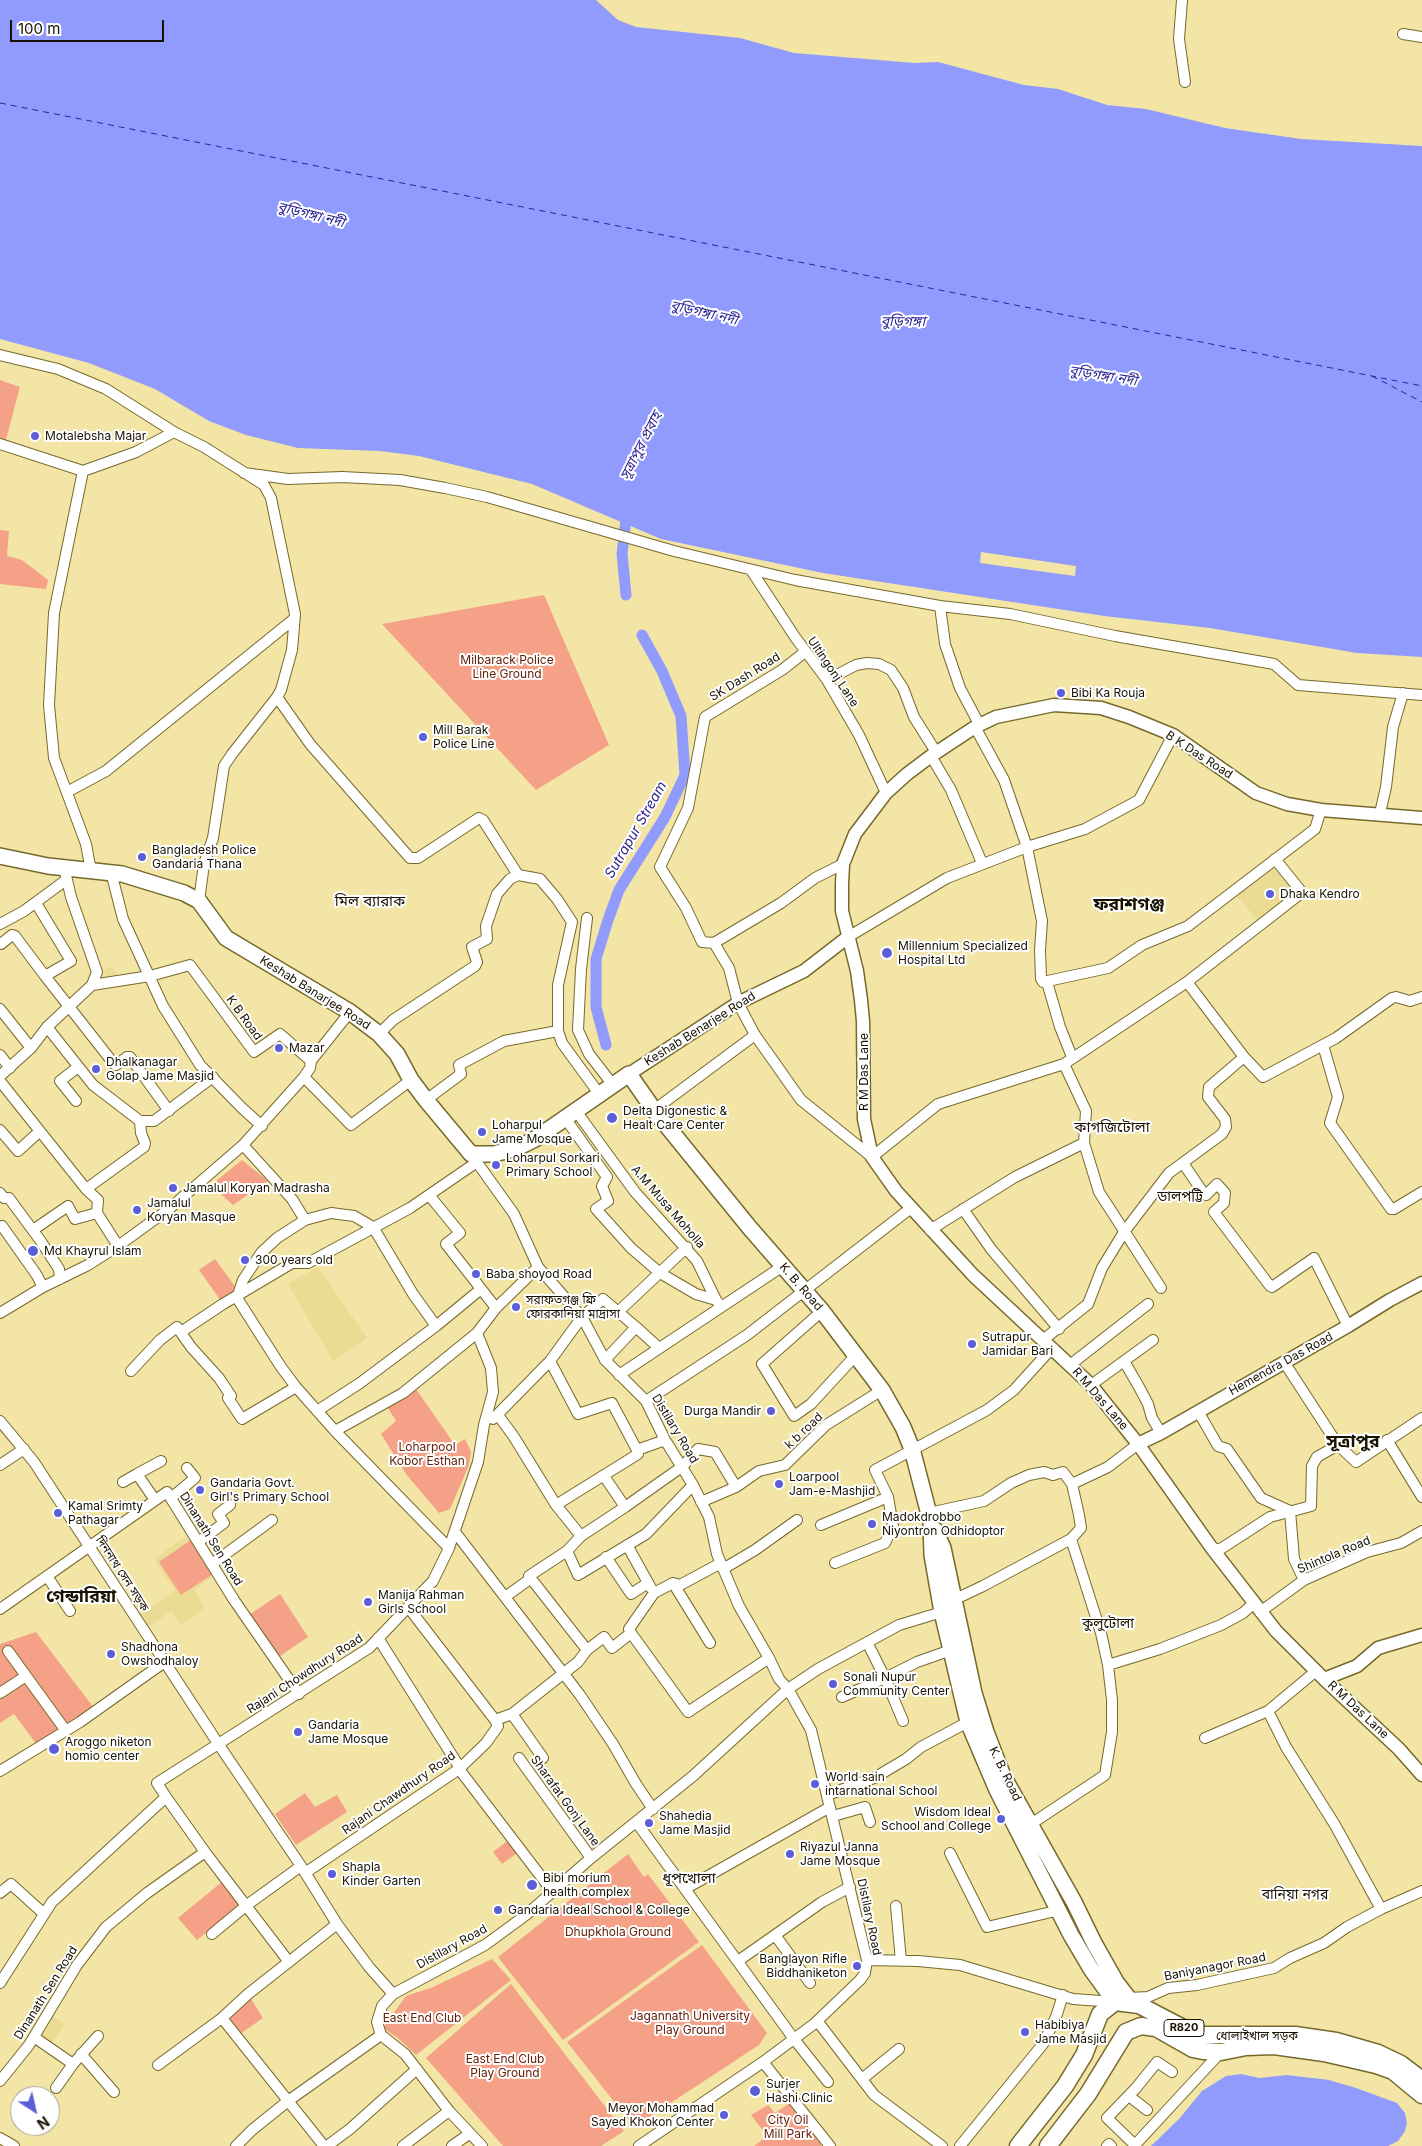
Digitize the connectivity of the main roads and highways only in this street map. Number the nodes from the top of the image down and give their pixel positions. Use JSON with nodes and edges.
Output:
{"nodes":[{"id":1,"x":0,"y":856,"type":"edge"},
{"id":2,"x":474,"y":1158,"type":"joint"},
{"id":3,"x":945,"y":1603,"type":"junction"},
{"id":4,"x":1110,"y":1985,"type":"junction"},
{"id":5,"x":1126,"y":2001,"type":"junction"},
{"id":6,"x":1140,"y":2026,"type":"junction"},
{"id":7,"x":1084,"y":2055,"type":"junction"},
{"id":8,"x":1104,"y":2067,"type":"junction"},
{"id":9,"x":1422,"y":2080,"type":"edge"},
{"id":10,"x":1422,"y":2094,"type":"edge"},
{"id":11,"x":1018,"y":2146,"type":"edge"},
{"id":12,"x":1048,"y":2146,"type":"edge"}],
"edges":[{"from":1,"to":2,"type":"main road","name":"Keshab Banarjee Road"},
{"from":2,"to":3,"type":"main road","name":"K. B. Road"},
{"from":3,"to":4,"type":"main road","name":"K. B. Road"},
{"from":3,"to":4,"type":"main road","name":"K. B. Road"},
{"from":4,"to":5,"type":"main road","name":"K. B. Road"},
{"from":5,"to":6,"type":"main road"},
{"from":5,"to":7,"type":"main road"},
{"from":5,"to":9,"type":"main road","name":"ধোলাইখাল সড়ক","number":"R820"},
{"from":6,"to":8,"type":"main road"},
{"from":6,"to":10,"type":"main road","name":"ধোলাইখাল সড়ক","number":"R820"},
{"from":7,"to":8,"type":"main road"},
{"from":7,"to":11,"type":"main road"},
{"from":8,"to":12,"type":"main road"}]}
